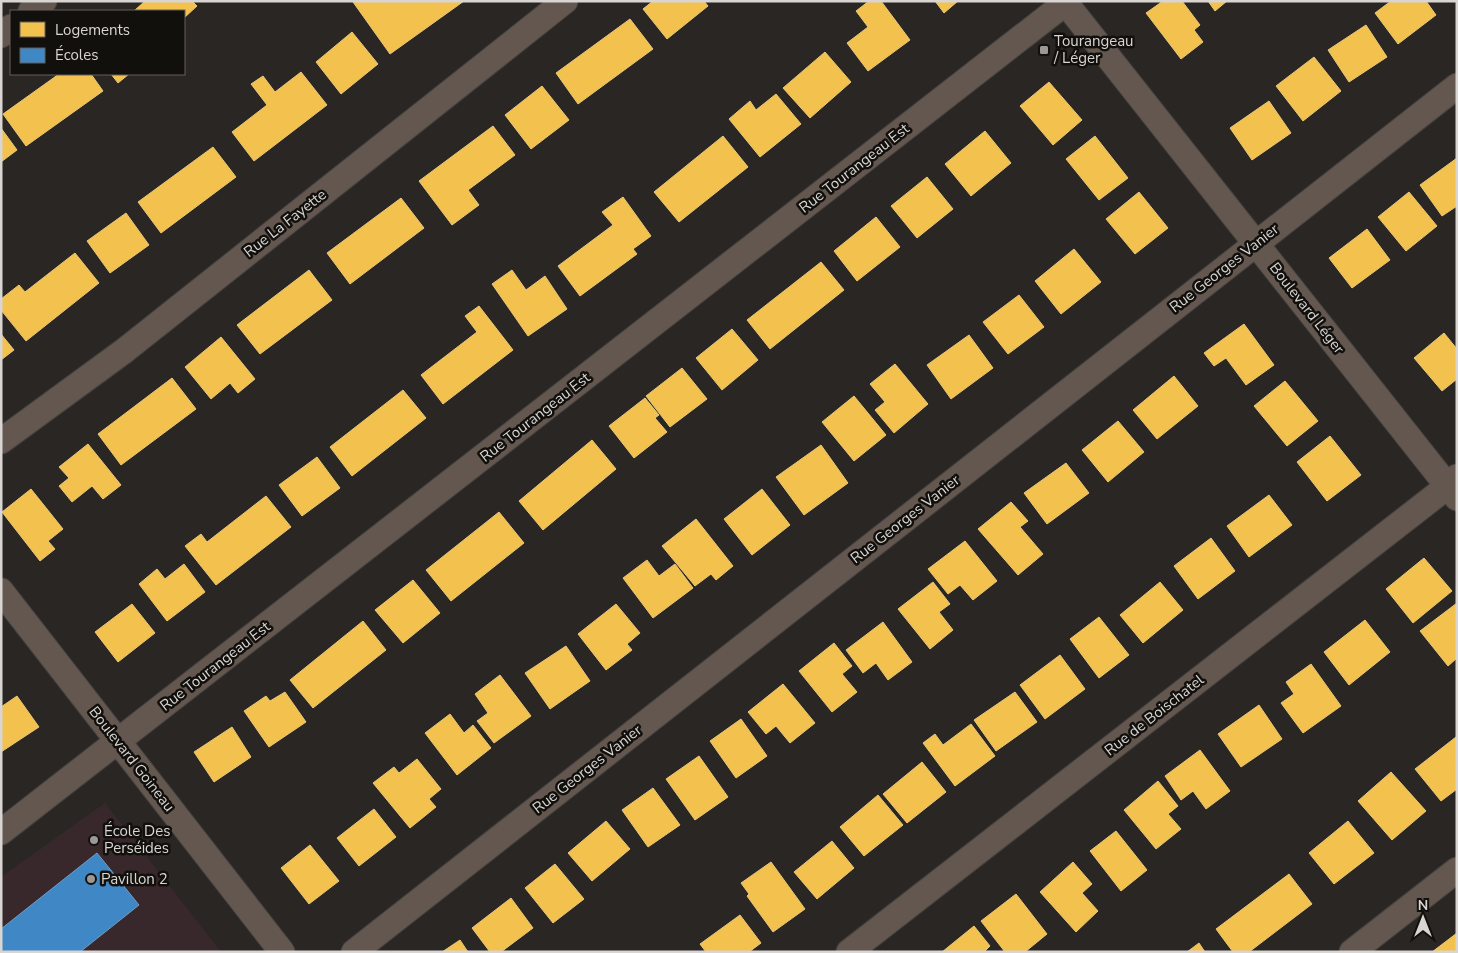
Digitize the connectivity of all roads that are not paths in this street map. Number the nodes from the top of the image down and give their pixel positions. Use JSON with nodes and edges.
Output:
{"nodes":[{"id":1,"x":44,"y":1,"type":"edge"},
{"id":2,"x":565,"y":1,"type":"edge"},
{"id":3,"x":1066,"y":2,"type":"edge"},
{"id":4,"x":32,"y":10,"type":"edge"},
{"id":5,"x":1457,"y":86,"type":"edge"},
{"id":6,"x":1256,"y":243,"type":"junction"},
{"id":7,"x":1,"y":441,"type":"edge"},
{"id":8,"x":1454,"y":487,"type":"edge"},
{"id":9,"x":1,"y":591,"type":"edge"},
{"id":10,"x":118,"y":742,"type":"junction"},
{"id":11,"x":1,"y":832,"type":"edge"},
{"id":12,"x":1457,"y":870,"type":"edge"},
{"id":13,"x":282,"y":952,"type":"edge"},
{"id":14,"x":354,"y":952,"type":"edge"},
{"id":15,"x":849,"y":952,"type":"edge"},
{"id":16,"x":1352,"y":952,"type":"edge"}],
"edges":[{"from":1,"to":4,"type":"street"},
{"from":2,"to":7,"type":"street","name":"Rue La Fayette"},
{"from":3,"to":6,"type":"street","name":"Boulevard Léger"},
{"from":3,"to":10,"type":"street","name":"Rue Tourangeau Est"},
{"from":5,"to":6,"type":"street","name":"Rue Georges Vanier"},
{"from":6,"to":8,"type":"street","name":"Boulevard Léger"},
{"from":6,"to":14,"type":"street","name":"Rue Georges Vanier"},
{"from":8,"to":15,"type":"street","name":"Rue de Boischatel"},
{"from":9,"to":10,"type":"street","name":"Boulevard Goineau"},
{"from":10,"to":11,"type":"street","name":"Rue Tourangeau Est"},
{"from":10,"to":13,"type":"street","name":"Boulevard Goineau"},
{"from":12,"to":16,"type":"street"}]}
